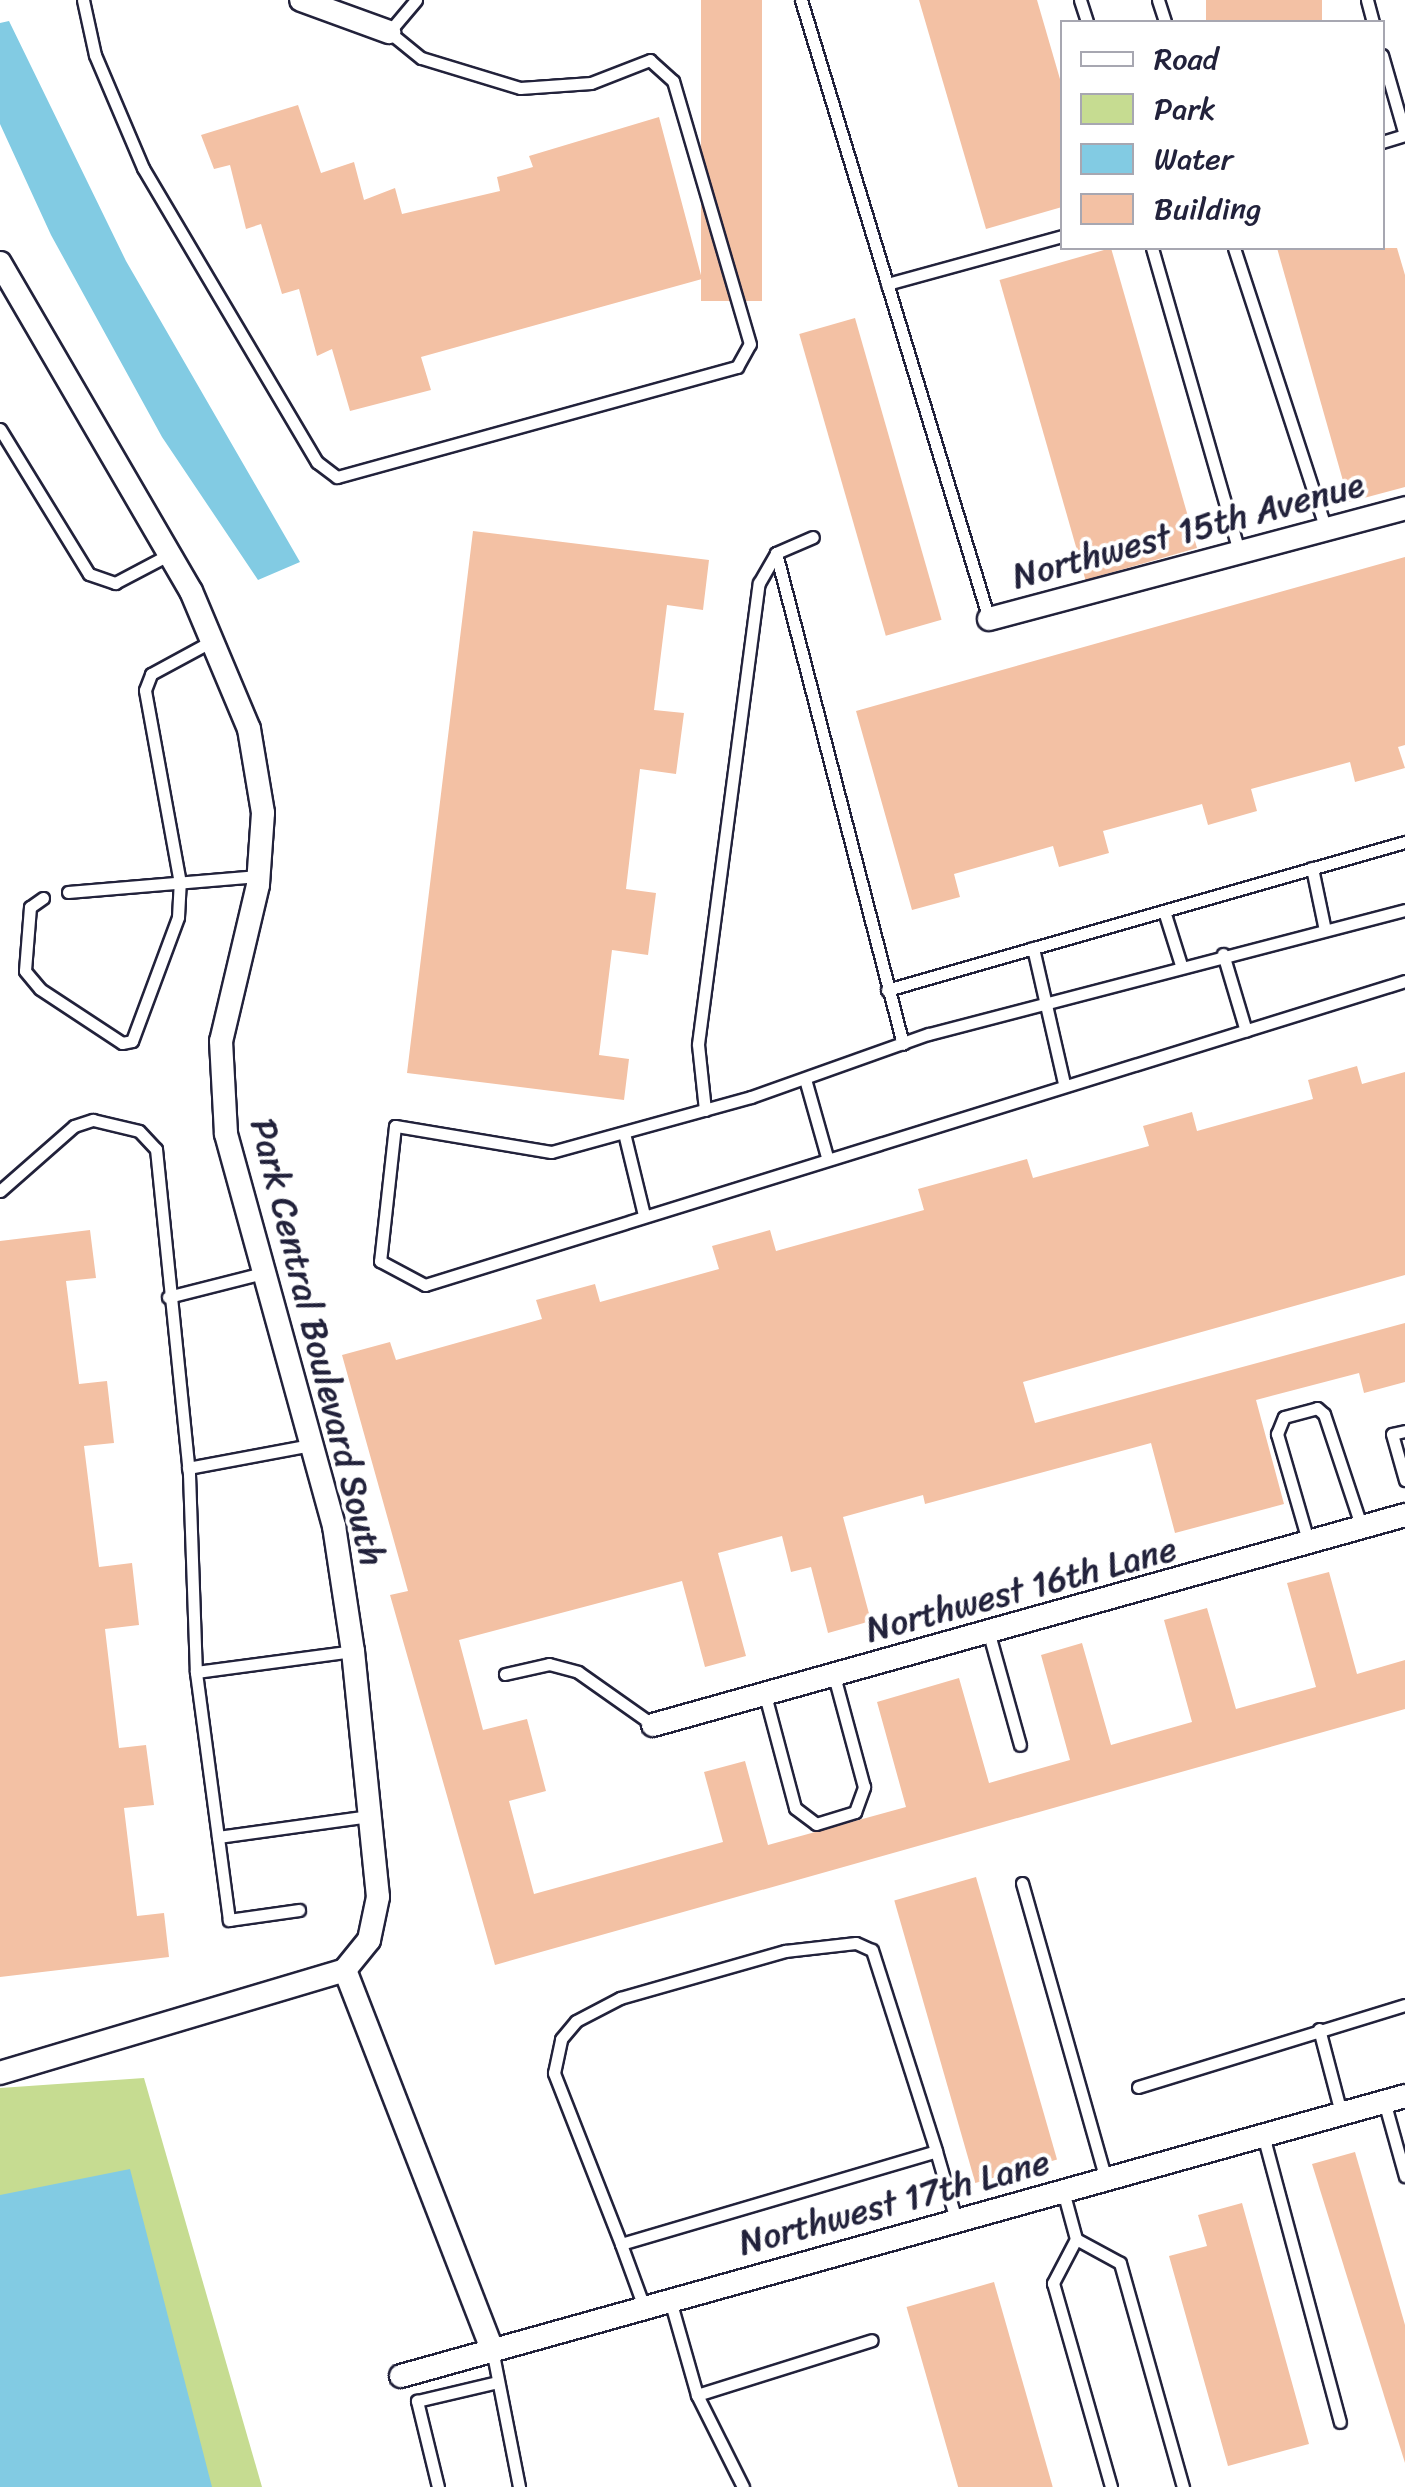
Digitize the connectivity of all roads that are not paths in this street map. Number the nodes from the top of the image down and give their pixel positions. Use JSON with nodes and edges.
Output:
{"nodes":[{"id":1,"x":84,"y":0,"type":"edge"},
{"id":2,"x":301,"y":0,"type":"edge"},
{"id":3,"x":416,"y":0,"type":"edge"},
{"id":4,"x":801,"y":0,"type":"edge"},
{"id":5,"x":389,"y":32,"type":"junction"},
{"id":6,"x":1385,"y":65,"type":"edge"},
{"id":7,"x":1405,"y":135,"type":"edge"},
{"id":8,"x":1060,"y":237,"type":"edge"},
{"id":9,"x":1153,"y":250,"type":"edge"},
{"id":10,"x":1235,"y":250,"type":"edge"},
{"id":11,"x":3,"y":274,"type":"edge"},
{"id":12,"x":887,"y":284,"type":"junction"},
{"id":13,"x":0,"y":429,"type":"edge"},
{"id":14,"x":1405,"y":508,"type":"edge"},
{"id":15,"x":1327,"y":532,"type":"junction"},
{"id":16,"x":813,"y":537,"type":"dead end"},
{"id":17,"x":776,"y":553,"type":"junction"},
{"id":18,"x":170,"y":554,"type":"junction"},
{"id":19,"x":1240,"y":554,"type":"junction"},
{"id":20,"x":989,"y":619,"type":"joint"},
{"id":21,"x":216,"y":639,"type":"junction"},
{"id":22,"x":1405,"y":842,"type":"edge"},
{"id":23,"x":1312,"y":868,"type":"junction"},
{"id":24,"x":258,"y":876,"type":"junction"},
{"id":25,"x":180,"y":884,"type":"junction"},
{"id":26,"x":68,"y":892,"type":"dead end"},
{"id":27,"x":42,"y":898,"type":"dead end"},
{"id":28,"x":1164,"y":910,"type":"junction"},
{"id":29,"x":1405,"y":910,"type":"edge"},
{"id":30,"x":1325,"y":930,"type":"junction"},
{"id":31,"x":1032,"y":948,"type":"junction"},
{"id":32,"x":1223,"y":954,"type":"junction"},
{"id":33,"x":1181,"y":965,"type":"junction"},
{"id":34,"x":1405,"y":982,"type":"edge"},
{"id":35,"x":887,"y":990,"type":"junction"},
{"id":36,"x":1048,"y":1002,"type":"junction"},
{"id":37,"x":1246,"y":1031,"type":"junction"},
{"id":38,"x":903,"y":1044,"type":"junction"},
{"id":39,"x":805,"y":1079,"type":"junction"},
{"id":40,"x":1064,"y":1083,"type":"junction"},
{"id":41,"x":705,"y":1110,"type":"junction"},
{"id":42,"x":624,"y":1132,"type":"junction"},
{"id":43,"x":827,"y":1158,"type":"junction"},
{"id":44,"x":0,"y":1191,"type":"edge"},
{"id":45,"x":644,"y":1216,"type":"junction"},
{"id":46,"x":263,"y":1273,"type":"junction"},
{"id":47,"x":168,"y":1297,"type":"junction"},
{"id":48,"x":1405,"y":1431,"type":"edge"},
{"id":49,"x":311,"y":1445,"type":"junction"},
{"id":50,"x":188,"y":1468,"type":"junction"},
{"id":51,"x":1405,"y":1480,"type":"edge"},
{"id":52,"x":1405,"y":1516,"type":"edge"},
{"id":53,"x":1362,"y":1528,"type":"junction"},
{"id":54,"x":1309,"y":1544,"type":"junction"},
{"id":55,"x":988,"y":1634,"type":"junction"},
{"id":56,"x":353,"y":1651,"type":"junction"},
{"id":57,"x":196,"y":1672,"type":"junction"},
{"id":58,"x":505,"y":1674,"type":"dead end"},
{"id":59,"x":834,"y":1676,"type":"junction"},
{"id":60,"x":765,"y":1695,"type":"junction"},
{"id":61,"x":653,"y":1725,"type":"joint"},
{"id":62,"x":1020,"y":1745,"type":"dead end"},
{"id":63,"x":370,"y":1816,"type":"junction"},
{"id":64,"x":218,"y":1837,"type":"junction"},
{"id":65,"x":1022,"y":1883,"type":"dead end"},
{"id":66,"x":300,"y":1910,"type":"dead end"},
{"id":67,"x":345,"y":1970,"type":"junction"},
{"id":68,"x":1405,"y":2005,"type":"edge"},
{"id":69,"x":1319,"y":2029,"type":"junction"},
{"id":70,"x":0,"y":2073,"type":"edge"},
{"id":71,"x":1138,"y":2087,"type":"dead end"},
{"id":72,"x":1394,"y":2099,"type":"edge"},
{"id":73,"x":1341,"y":2113,"type":"junction"},
{"id":74,"x":1262,"y":2135,"type":"junction"},
{"id":75,"x":936,"y":2151,"type":"junction"},
{"id":76,"x":1405,"y":2176,"type":"edge"},
{"id":77,"x":1106,"y":2179,"type":"junction"},
{"id":78,"x":1063,"y":2191,"type":"junction"},
{"id":79,"x":956,"y":2220,"type":"junction"},
{"id":80,"x":1076,"y":2239,"type":"junction"},
{"id":81,"x":621,"y":2244,"type":"junction"},
{"id":82,"x":670,"y":2300,"type":"junction"},
{"id":83,"x":644,"y":2307,"type":"junction"},
{"id":84,"x":872,"y":2340,"type":"dead end"},
{"id":85,"x":492,"y":2350,"type":"junction"},
{"id":86,"x":401,"y":2376,"type":"dead end"},
{"id":87,"x":493,"y":2383,"type":"junction"},
{"id":88,"x":697,"y":2395,"type":"junction"},
{"id":89,"x":1340,"y":2422,"type":"dead end"},
{"id":90,"x":438,"y":2487,"type":"edge"},
{"id":91,"x":520,"y":2487,"type":"edge"},
{"id":92,"x":743,"y":2487,"type":"edge"},
{"id":93,"x":1111,"y":2487,"type":"edge"},
{"id":94,"x":1183,"y":2487,"type":"edge"}],
"edges":[{"from":1,"to":5,"type":"lane"},
{"from":2,"to":5,"type":"street"},
{"from":3,"to":5,"type":"lane"},
{"from":4,"to":12,"type":"lane"},
{"from":6,"to":7,"type":"lane"},
{"from":8,"to":12,"type":"lane"},
{"from":9,"to":19,"type":"lane"},
{"from":10,"to":15,"type":"lane"},
{"from":11,"to":18,"type":"street","name":"Park Central Boulevard South"},
{"from":12,"to":20,"type":"lane"},
{"from":13,"to":18,"type":"lane"},
{"from":14,"to":15,"type":"street","name":"Northwest 15th Avenue"},
{"from":15,"to":19,"type":"street","name":"Northwest 15th Avenue"},
{"from":16,"to":17,"type":"lane"},
{"from":17,"to":35,"type":"lane"},
{"from":17,"to":41,"type":"lane"},
{"from":18,"to":21,"type":"street","name":"Park Central Boulevard South"},
{"from":19,"to":20,"type":"street","name":"Northwest 15th Avenue"},
{"from":21,"to":24,"type":"street","name":"Park Central Boulevard South"},
{"from":21,"to":25,"type":"lane"},
{"from":22,"to":23,"type":"lane"},
{"from":23,"to":28,"type":"lane"},
{"from":23,"to":30,"type":"lane"},
{"from":24,"to":25,"type":"lane"},
{"from":24,"to":46,"type":"street","name":"Park Central Boulevard South"},
{"from":25,"to":26,"type":"lane"},
{"from":25,"to":27,"type":"lane"},
{"from":28,"to":31,"type":"lane"},
{"from":28,"to":33,"type":"lane"},
{"from":29,"to":30,"type":"lane"},
{"from":30,"to":32,"type":"lane"},
{"from":31,"to":35,"type":"lane"},
{"from":31,"to":36,"type":"lane"},
{"from":32,"to":33,"type":"lane"},
{"from":32,"to":37,"type":"lane"},
{"from":33,"to":36,"type":"lane"},
{"from":34,"to":37,"type":"lane"},
{"from":35,"to":38,"type":"lane"},
{"from":36,"to":38,"type":"lane"},
{"from":36,"to":40,"type":"lane"},
{"from":37,"to":40,"type":"lane"},
{"from":38,"to":39,"type":"lane"},
{"from":39,"to":41,"type":"lane"},
{"from":39,"to":43,"type":"lane"},
{"from":40,"to":43,"type":"lane"},
{"from":41,"to":42,"type":"lane"},
{"from":42,"to":45,"type":"lane"},
{"from":42,"to":45,"type":"lane"},
{"from":43,"to":45,"type":"lane"},
{"from":44,"to":47,"type":"lane"},
{"from":46,"to":47,"type":"lane"},
{"from":46,"to":49,"type":"street","name":"Park Central Boulevard South"},
{"from":47,"to":50,"type":"lane"},
{"from":48,"to":51,"type":"lane"},
{"from":49,"to":50,"type":"lane"},
{"from":49,"to":56,"type":"street","name":"Park Central Boulevard South"},
{"from":50,"to":57,"type":"lane"},
{"from":52,"to":53,"type":"street","name":"Northwest 16th Lane"},
{"from":53,"to":54,"type":"street","name":"Northwest 16th Lane"},
{"from":53,"to":54,"type":"lane"},
{"from":54,"to":55,"type":"street","name":"Northwest 16th Lane"},
{"from":55,"to":59,"type":"street","name":"Northwest 16th Lane"},
{"from":55,"to":62,"type":"lane"},
{"from":56,"to":57,"type":"lane"},
{"from":56,"to":63,"type":"street","name":"Park Central Boulevard South"},
{"from":57,"to":64,"type":"lane"},
{"from":58,"to":61,"type":"lane"},
{"from":59,"to":60,"type":"street","name":"Northwest 16th Lane"},
{"from":59,"to":60,"type":"lane"},
{"from":60,"to":61,"type":"street","name":"Northwest 16th Lane"},
{"from":63,"to":64,"type":"lane"},
{"from":63,"to":67,"type":"street","name":"Park Central Boulevard South"},
{"from":64,"to":66,"type":"lane"},
{"from":65,"to":77,"type":"lane"},
{"from":67,"to":70,"type":"street"},
{"from":67,"to":85,"type":"street"},
{"from":68,"to":69,"type":"lane"},
{"from":69,"to":71,"type":"lane"},
{"from":69,"to":73,"type":"lane"},
{"from":72,"to":73,"type":"street","name":"Northwest 17th Lane"},
{"from":72,"to":76,"type":"lane"},
{"from":73,"to":74,"type":"street","name":"Northwest 17th Lane"},
{"from":74,"to":77,"type":"street","name":"Northwest 17th Lane"},
{"from":74,"to":89,"type":"lane"},
{"from":75,"to":79,"type":"lane"},
{"from":75,"to":81,"type":"lane"},
{"from":75,"to":81,"type":"lane"},
{"from":77,"to":78,"type":"street","name":"Northwest 17th Lane"},
{"from":78,"to":79,"type":"street","name":"Northwest 17th Lane"},
{"from":78,"to":80,"type":"lane"},
{"from":79,"to":82,"type":"street","name":"Northwest 17th Lane"},
{"from":80,"to":93,"type":"lane"},
{"from":80,"to":94,"type":"lane"},
{"from":81,"to":83,"type":"lane"},
{"from":82,"to":83,"type":"street","name":"Northwest 17th Lane"},
{"from":82,"to":88,"type":"lane"},
{"from":83,"to":85,"type":"street","name":"Northwest 17th Lane"},
{"from":84,"to":88,"type":"lane"},
{"from":85,"to":86,"type":"street","name":"Northwest 17th Lane"},
{"from":85,"to":87,"type":"lane"},
{"from":87,"to":90,"type":"lane"},
{"from":87,"to":91,"type":"lane"},
{"from":88,"to":92,"type":"lane"}]}
